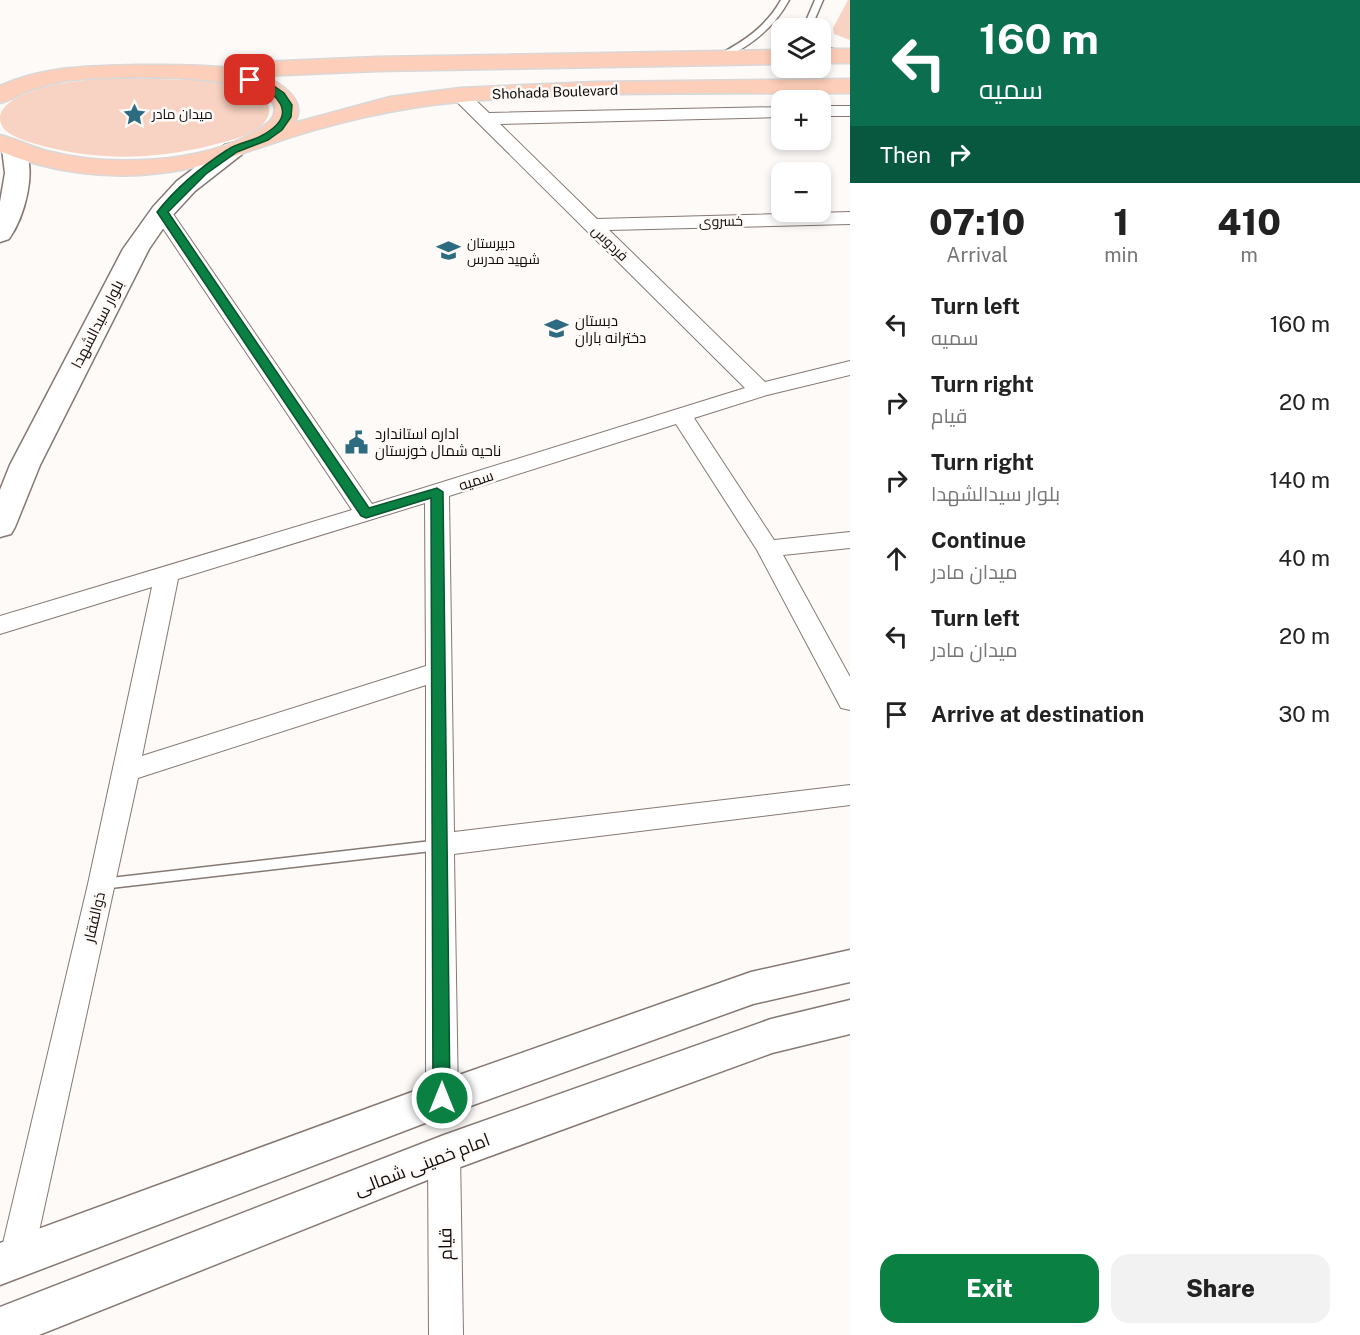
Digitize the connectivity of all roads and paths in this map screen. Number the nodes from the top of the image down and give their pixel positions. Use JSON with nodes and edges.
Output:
{"nodes":[{"id":1,"x":785,"y":0,"type":"edge"},
{"id":2,"x":819,"y":0,"type":"edge"},
{"id":3,"x":811,"y":18,"type":"edge"},
{"id":4,"x":831,"y":51,"type":"edge"},
{"id":5,"x":831,"y":56,"type":"edge"},
{"id":6,"x":848,"y":56,"type":"edge"},
{"id":7,"x":771,"y":57,"type":"edge"},
{"id":8,"x":719,"y":58,"type":"junction"},
{"id":9,"x":377,"y":64,"type":"junction"},
{"id":10,"x":0,"y":72,"type":"edge"},
{"id":11,"x":205,"y":72,"type":"junction"},
{"id":12,"x":76,"y":73,"type":"junction"},
{"id":13,"x":850,"y":86,"type":"edge"},
{"id":14,"x":460,"y":95,"type":"junction"},
{"id":15,"x":0,"y":96,"type":"edge"},
{"id":16,"x":390,"y":104,"type":"junction"},
{"id":17,"x":831,"y":111,"type":"edge"},
{"id":18,"x":850,"y":111,"type":"edge"},
{"id":19,"x":771,"y":112,"type":"edge"},
{"id":20,"x":484,"y":119,"type":"junction"},
{"id":21,"x":264,"y":138,"type":"junction"},
{"id":22,"x":7,"y":146,"type":"edge"},
{"id":23,"x":233,"y":150,"type":"junction"},
{"id":24,"x":162,"y":212,"type":"junction"},
{"id":25,"x":850,"y":218,"type":"edge"},
{"id":26,"x":591,"y":225,"type":"junction"},
{"id":27,"x":0,"y":234,"type":"edge"},
{"id":28,"x":850,"y":368,"type":"edge"},
{"id":29,"x":760,"y":390,"type":"junction"},
{"id":30,"x":681,"y":415,"type":"junction"},
{"id":31,"x":12,"y":464,"type":"edge"},
{"id":32,"x":437,"y":492,"type":"junction"},
{"id":33,"x":366,"y":513,"type":"junction"},
{"id":34,"x":0,"y":527,"type":"edge"},
{"id":35,"x":850,"y":540,"type":"edge"},
{"id":36,"x":768,"y":549,"type":"junction"},
{"id":37,"x":167,"y":574,"type":"junction"},
{"id":38,"x":0,"y":625,"type":"edge"},
{"id":39,"x":439,"y":671,"type":"junction"},
{"id":40,"x":850,"y":701,"type":"edge"},
{"id":41,"x":124,"y":772,"type":"junction"},
{"id":42,"x":850,"y":795,"type":"edge"},
{"id":43,"x":440,"y":845,"type":"junction"},
{"id":44,"x":102,"y":884,"type":"junction"},
{"id":45,"x":850,"y":966,"type":"edge"},
{"id":46,"x":850,"y":1017,"type":"edge"},
{"id":47,"x":442,"y":1098,"type":"junction"},
{"id":48,"x":444,"y":1154,"type":"junction"},
{"id":49,"x":8,"y":1262,"type":"edge"},
{"id":50,"x":0,"y":1329,"type":"edge"},
{"id":51,"x":446,"y":1335,"type":"edge"}],
"edges":[{"from":1,"to":8,"type":"lane"},
{"from":2,"to":3,"type":"lane"},
{"from":4,"to":6,"type":"lane"},
{"from":5,"to":6,"type":"main road"},
{"from":7,"to":8,"type":"main road","name":"Shohada Boulevard"},
{"from":8,"to":9,"type":"main road","name":"Shohada Boulevard"},
{"from":9,"to":11,"type":"main road","name":"Shohada Boulevard"},
{"from":9,"to":16,"type":"main road"},
{"from":10,"to":12,"type":"main road"},
{"from":11,"to":12,"type":"main road"},
{"from":11,"to":21,"type":"main road"},
{"from":12,"to":15,"type":"main road"},
{"from":13,"to":14,"type":"main road","name":"Shohada Boulevard"},
{"from":14,"to":16,"type":"main road","name":"Shohada Boulevard"},
{"from":14,"to":20,"type":"street","name":"فردوس"},
{"from":16,"to":21,"type":"main road","name":"Shohada Boulevard"},
{"from":17,"to":18,"type":"street"},
{"from":19,"to":20,"type":"street"},
{"from":20,"to":26,"type":"street","name":"فردوس"},
{"from":21,"to":23,"type":"main road"},
{"from":22,"to":23,"type":"main road"},
{"from":22,"to":27,"type":"main road"},
{"from":23,"to":24,"type":"main road","name":"بلوار سیدالشهدا"},
{"from":24,"to":31,"type":"main road","name":"بلوار سیدالشهدا"},
{"from":24,"to":33,"type":"street"},
{"from":25,"to":26,"type":"street","name":"خسروی"},
{"from":26,"to":29,"type":"street","name":"فردوس"},
{"from":28,"to":29,"type":"street","name":"سمیه"},
{"from":29,"to":30,"type":"street","name":"سمیه"},
{"from":30,"to":32,"type":"street","name":"سمیه"},
{"from":30,"to":36,"type":"street"},
{"from":31,"to":34,"type":"main road","name":"بلوار سیدالشهدا"},
{"from":32,"to":33,"type":"street","name":"سمیه"},
{"from":32,"to":39,"type":"street"},
{"from":33,"to":37,"type":"street","name":"سمیه"},
{"from":35,"to":36,"type":"street"},
{"from":36,"to":40,"type":"street"},
{"from":37,"to":38,"type":"street","name":"سمیه"},
{"from":37,"to":41,"type":"street","name":"ذوالفقار"},
{"from":39,"to":41,"type":"street"},
{"from":39,"to":43,"type":"street"},
{"from":41,"to":44,"type":"street","name":"ذوالفقار"},
{"from":42,"to":43,"type":"street"},
{"from":43,"to":44,"type":"lane"},
{"from":43,"to":47,"type":"street"},
{"from":44,"to":49,"type":"street","name":"ذوالفقار"},
{"from":45,"to":47,"type":"main road"},
{"from":46,"to":48,"type":"main road","name":"امام خمینی شمالی"},
{"from":47,"to":49,"type":"main road"},
{"from":48,"to":50,"type":"main road","name":"امام خمینی شمالی"},
{"from":48,"to":51,"type":"street","name":"قیام"}]}
